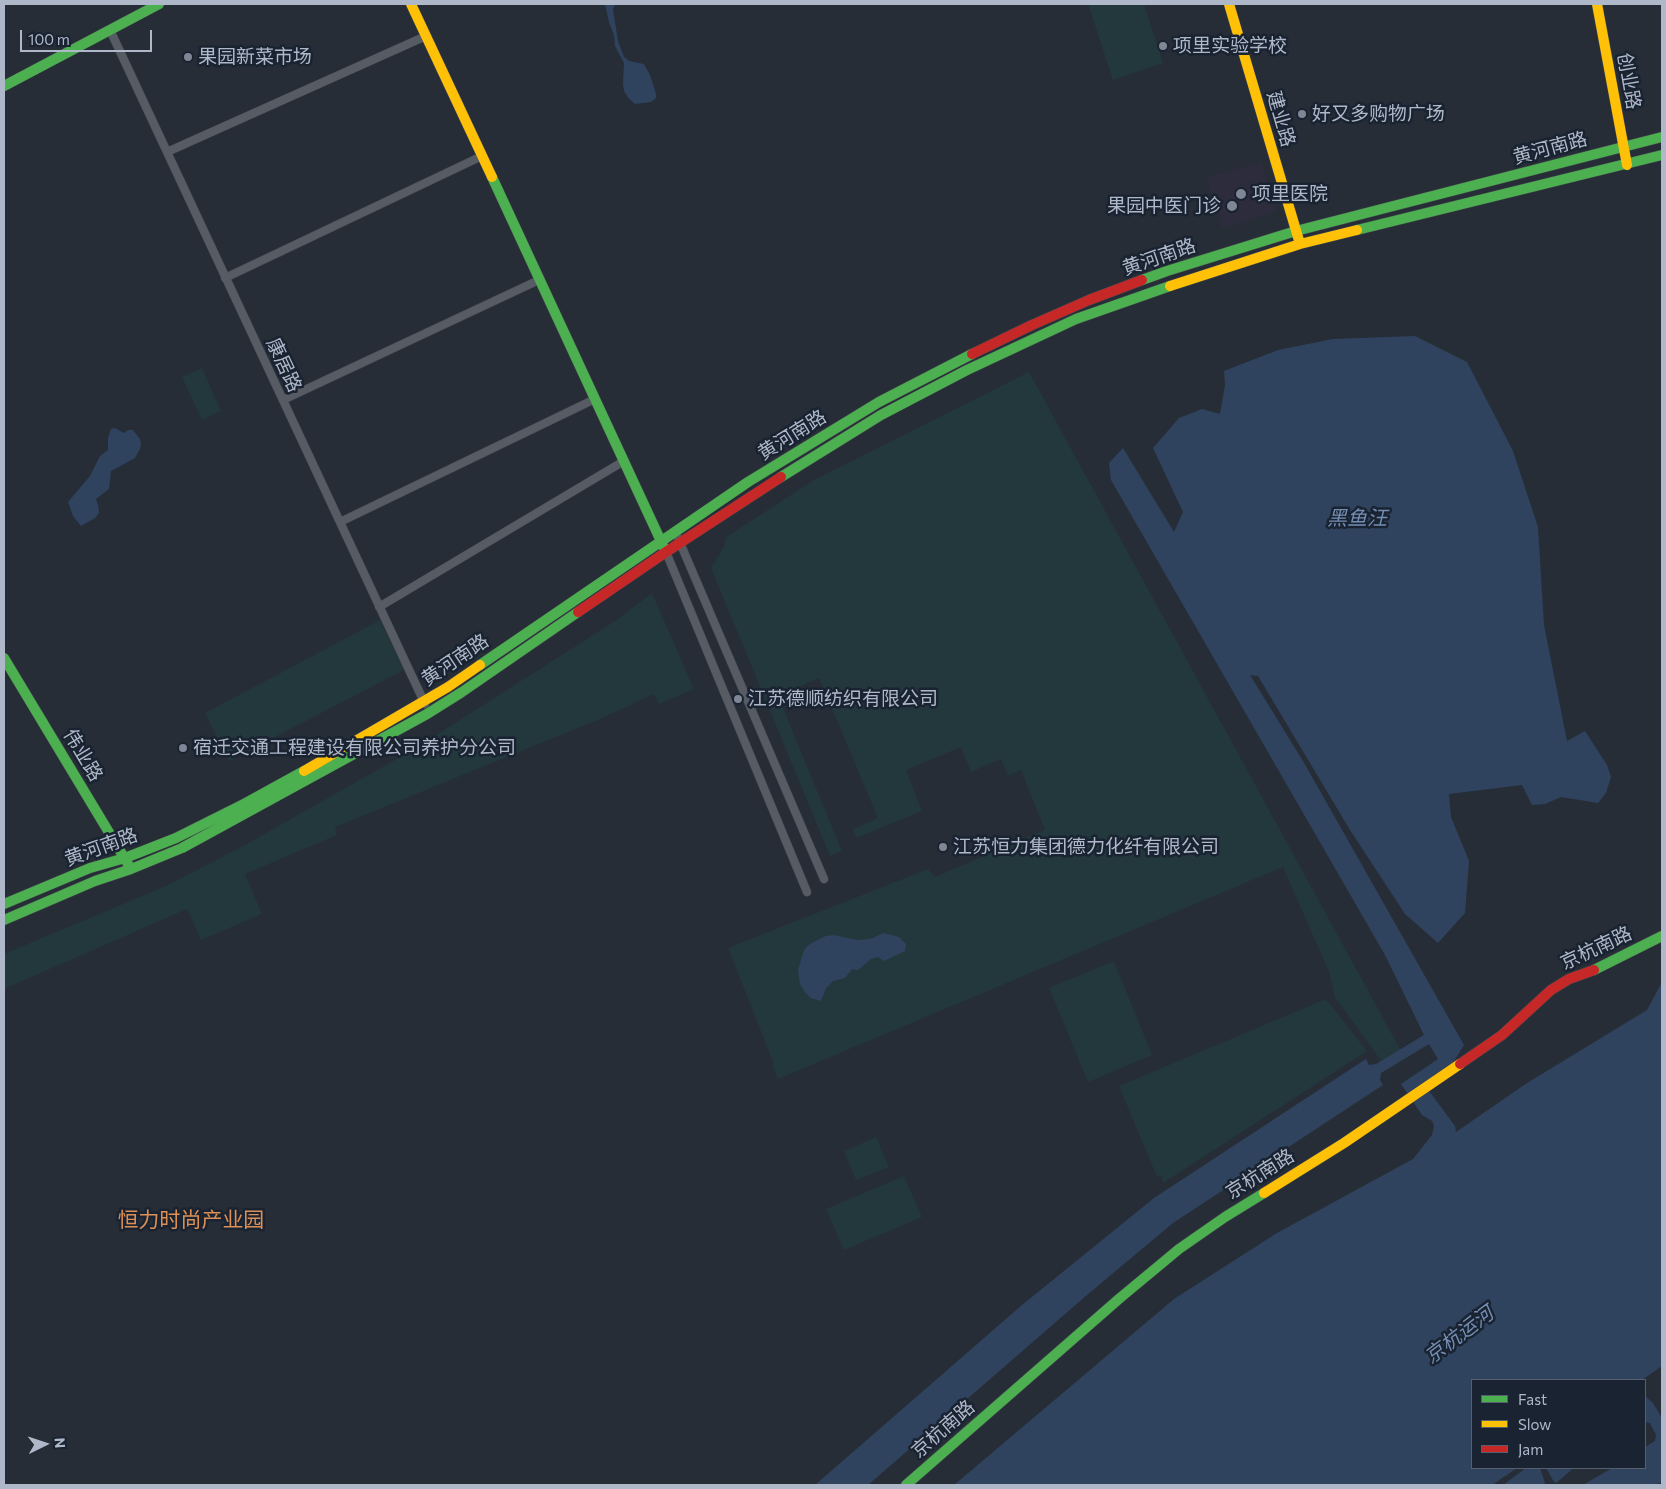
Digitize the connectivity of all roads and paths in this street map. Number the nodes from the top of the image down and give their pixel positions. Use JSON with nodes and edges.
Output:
{"nodes":[{"id":1,"x":159,"y":4,"type":"edge"},
{"id":2,"x":411,"y":4,"type":"edge"},
{"id":3,"x":1229,"y":4,"type":"edge"},
{"id":4,"x":1597,"y":4,"type":"edge"},
{"id":5,"x":110,"y":30,"type":"junction"},
{"id":6,"x":426,"y":36,"type":"junction"},
{"id":7,"x":4,"y":86,"type":"edge"},
{"id":8,"x":1662,"y":137,"type":"edge"},
{"id":9,"x":1623,"y":147,"type":"junction"},
{"id":10,"x":167,"y":152,"type":"junction"},
{"id":11,"x":482,"y":156,"type":"junction"},
{"id":12,"x":1662,"y":156,"type":"edge"},
{"id":13,"x":1627,"y":165,"type":"junction"},
{"id":14,"x":1296,"y":232,"type":"junction"},
{"id":15,"x":1300,"y":244,"type":"junction"},
{"id":16,"x":225,"y":278,"type":"junction"},
{"id":17,"x":540,"y":280,"type":"junction"},
{"id":18,"x":595,"y":399,"type":"junction"},
{"id":19,"x":282,"y":400,"type":"junction"},
{"id":20,"x":624,"y":461,"type":"junction"},
{"id":21,"x":340,"y":522,"type":"junction"},
{"id":22,"x":675,"y":531,"type":"junction"},
{"id":23,"x":661,"y":540,"type":"junction"},
{"id":24,"x":680,"y":542,"type":"junction"},
{"id":25,"x":666,"y":552,"type":"junction"},
{"id":26,"x":379,"y":607,"type":"junction"},
{"id":27,"x":4,"y":658,"type":"edge"},
{"id":28,"x":424,"y":702,"type":"junction"},
{"id":29,"x":430,"y":713,"type":"junction"},
{"id":30,"x":125,"y":858,"type":"junction"},
{"id":31,"x":132,"y":869,"type":"junction"},
{"id":32,"x":824,"y":879,"type":"dead end"},
{"id":33,"x":807,"y":892,"type":"dead end"},
{"id":34,"x":4,"y":904,"type":"edge"},
{"id":35,"x":4,"y":920,"type":"edge"},
{"id":36,"x":1662,"y":936,"type":"edge"},
{"id":37,"x":906,"y":1485,"type":"edge"}],
"edges":[{"from":1,"to":5,"type":"main road"},
{"from":2,"to":6,"type":"main road"},
{"from":3,"to":14,"type":"main road","name":"建业路"},
{"from":4,"to":9,"type":"main road","name":"创业路"},
{"from":5,"to":7,"type":"main road"},
{"from":5,"to":10,"type":"street","name":"康居路"},
{"from":6,"to":10,"type":"street"},
{"from":6,"to":11,"type":"main road"},
{"from":8,"to":9,"type":"main road","name":"黄河南路"},
{"from":9,"to":13,"type":"main road","name":"创业路"},
{"from":9,"to":14,"type":"main road","name":"黄河南路"},
{"from":10,"to":16,"type":"street","name":"康居路"},
{"from":11,"to":16,"type":"street"},
{"from":11,"to":17,"type":"main road"},
{"from":12,"to":13,"type":"main road","name":"黄河南路"},
{"from":13,"to":15,"type":"main road","name":"黄河南路"},
{"from":14,"to":15,"type":"main road","name":"建业路"},
{"from":14,"to":22,"type":"main road","name":"黄河南路"},
{"from":15,"to":24,"type":"main road","name":"黄河南路"},
{"from":16,"to":19,"type":"street","name":"康居路"},
{"from":17,"to":18,"type":"main road"},
{"from":17,"to":19,"type":"street"},
{"from":18,"to":20,"type":"main road"},
{"from":18,"to":21,"type":"street"},
{"from":19,"to":21,"type":"street","name":"康居路"},
{"from":20,"to":23,"type":"main road"},
{"from":20,"to":26,"type":"street"},
{"from":21,"to":26,"type":"street","name":"康居路"},
{"from":22,"to":23,"type":"main road","name":"黄河南路"},
{"from":22,"to":24,"type":"street"},
{"from":23,"to":25,"type":"main road"},
{"from":23,"to":28,"type":"main road","name":"黄河南路"},
{"from":24,"to":25,"type":"main road","name":"黄河南路"},
{"from":24,"to":32,"type":"street"},
{"from":25,"to":29,"type":"main road","name":"黄河南路"},
{"from":25,"to":33,"type":"street"},
{"from":26,"to":28,"type":"street","name":"康居路"},
{"from":27,"to":30,"type":"main road","name":"伟业路"},
{"from":28,"to":29,"type":"street","name":"康居路"},
{"from":28,"to":30,"type":"main road","name":"黄河南路"},
{"from":29,"to":31,"type":"main road","name":"黄河南路"},
{"from":30,"to":31,"type":"main road","name":"伟业路"},
{"from":30,"to":34,"type":"main road","name":"黄河南路"},
{"from":31,"to":35,"type":"main road","name":"黄河南路"},
{"from":36,"to":37,"type":"main road","name":"京杭南路"}]}
